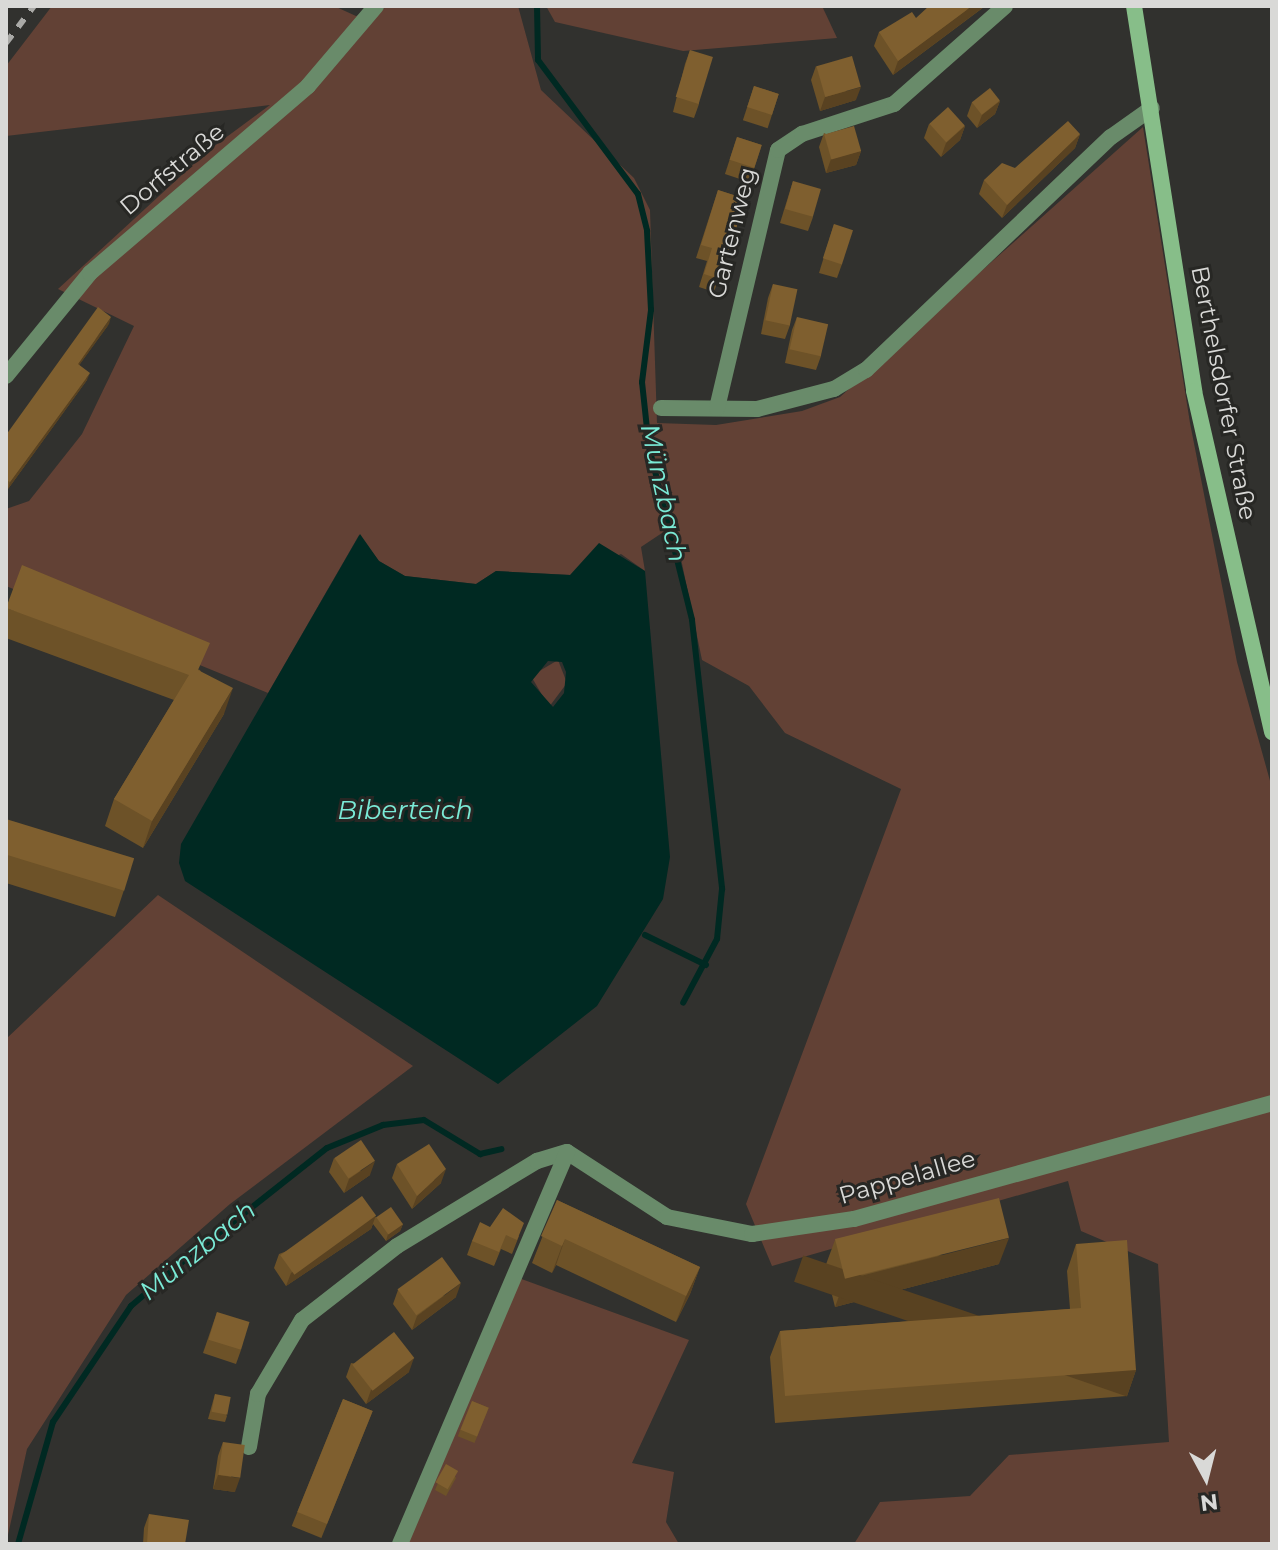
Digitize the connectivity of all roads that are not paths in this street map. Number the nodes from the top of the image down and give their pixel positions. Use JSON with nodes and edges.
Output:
{"nodes":[{"id":1,"x":376,"y":6,"type":"edge"},
{"id":2,"x":1005,"y":6,"type":"edge"},
{"id":3,"x":1134,"y":6,"type":"edge"},
{"id":4,"x":1152,"y":108,"type":"junction"},
{"id":5,"x":6,"y":376,"type":"edge"},
{"id":6,"x":661,"y":408,"type":"dead end"},
{"id":7,"x":717,"y":408,"type":"junction"},
{"id":8,"x":1272,"y":732,"type":"edge"},
{"id":9,"x":1272,"y":1103,"type":"edge"},
{"id":10,"x":567,"y":1152,"type":"junction"},
{"id":11,"x":249,"y":1447,"type":"dead end"},
{"id":12,"x":400,"y":1544,"type":"edge"}],
"edges":[{"from":1,"to":5,"type":"street","name":"Dorfstraße"},
{"from":2,"to":7,"type":"street","name":"Gartenweg"},
{"from":3,"to":4,"type":"street","name":"Berthelsdorfer Straße"},
{"from":4,"to":7,"type":"street"},
{"from":4,"to":8,"type":"street","name":"Berthelsdorfer Straße"},
{"from":6,"to":7,"type":"street"},
{"from":9,"to":10,"type":"street","name":"Pappelallee"},
{"from":10,"to":11,"type":"street"},
{"from":10,"to":12,"type":"street"}]}
